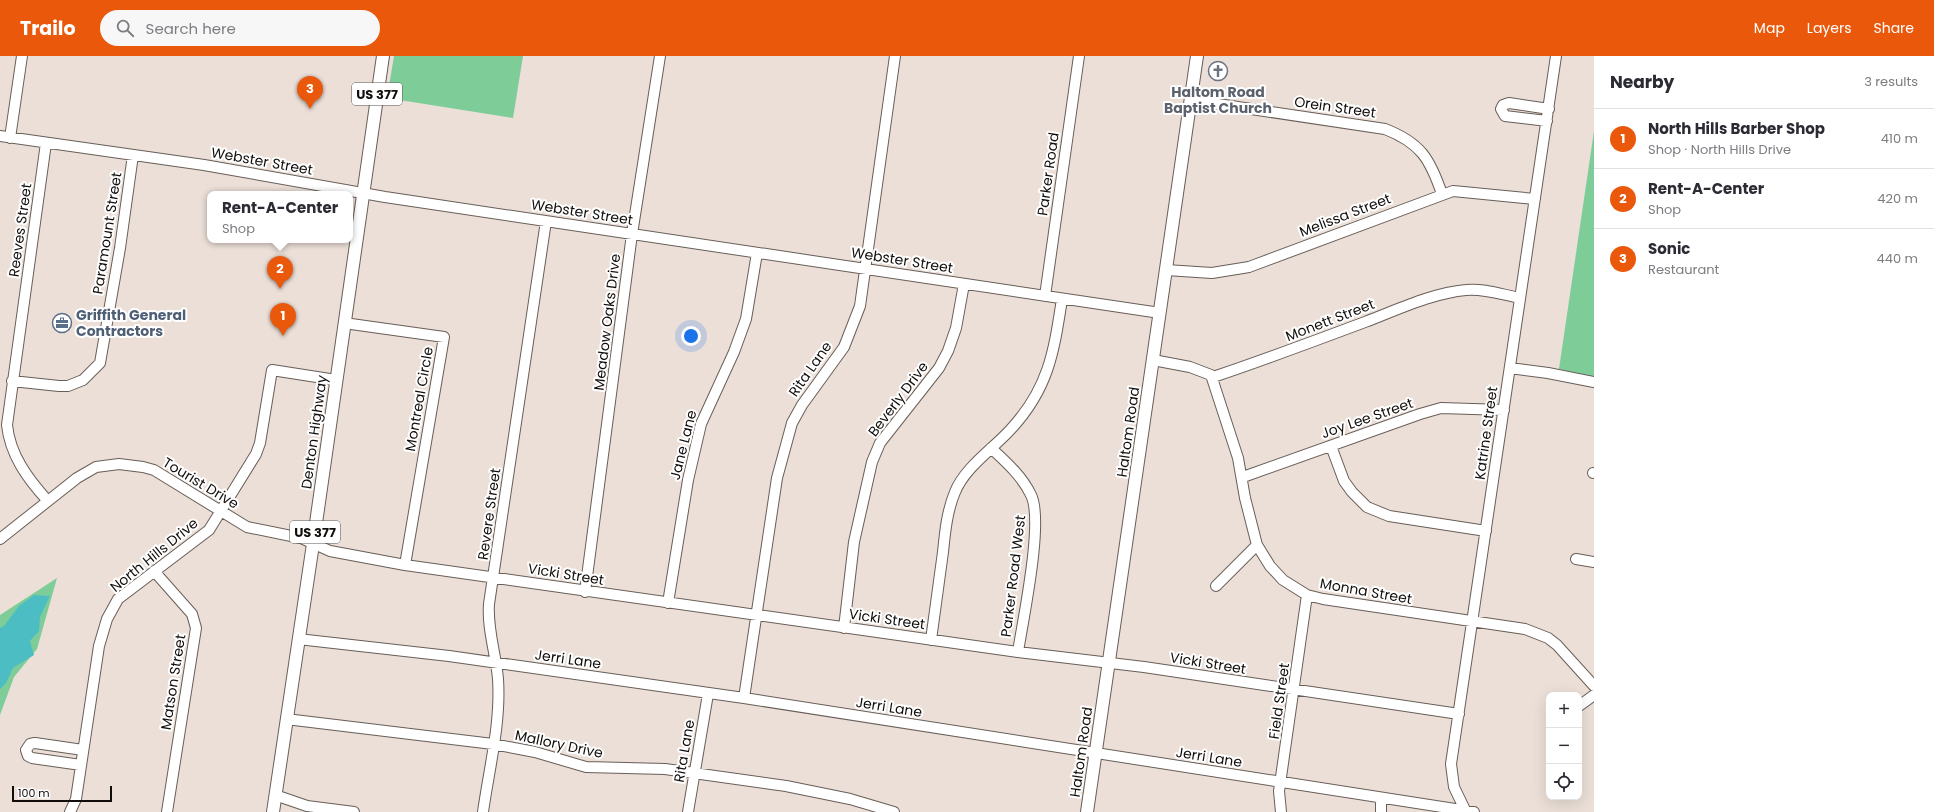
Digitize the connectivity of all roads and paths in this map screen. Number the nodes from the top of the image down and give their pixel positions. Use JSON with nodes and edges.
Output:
{"nodes":[{"id":1,"x":22,"y":56,"type":"edge"},
{"id":2,"x":383,"y":56,"type":"edge"},
{"id":3,"x":660,"y":56,"type":"edge"},
{"id":4,"x":895,"y":56,"type":"edge"},
{"id":5,"x":1079,"y":56,"type":"edge"},
{"id":6,"x":1197,"y":56,"type":"edge"},
{"id":7,"x":1556,"y":56,"type":"edge"},
{"id":8,"x":1191,"y":100,"type":"junction"},
{"id":9,"x":1549,"y":108,"type":"junction"},
{"id":10,"x":1547,"y":121,"type":"junction"},
{"id":11,"x":5,"y":137,"type":"edge"},
{"id":12,"x":46,"y":143,"type":"junction"},
{"id":13,"x":133,"y":155,"type":"junction"},
{"id":14,"x":363,"y":192,"type":"junction"},
{"id":15,"x":1442,"y":194,"type":"junction"},
{"id":16,"x":1535,"y":200,"type":"junction"},
{"id":17,"x":546,"y":221,"type":"junction"},
{"id":18,"x":632,"y":234,"type":"junction"},
{"id":19,"x":757,"y":253,"type":"junction"},
{"id":20,"x":865,"y":269,"type":"junction"},
{"id":21,"x":1166,"y":270,"type":"junction"},
{"id":22,"x":964,"y":284,"type":"junction"},
{"id":23,"x":1045,"y":296,"type":"junction"},
{"id":24,"x":1520,"y":298,"type":"junction"},
{"id":25,"x":1062,"y":299,"type":"junction"},
{"id":26,"x":1160,"y":313,"type":"junction"},
{"id":27,"x":344,"y":323,"type":"junction"},
{"id":28,"x":1153,"y":360,"type":"junction"},
{"id":29,"x":1510,"y":368,"type":"junction"},
{"id":30,"x":1213,"y":377,"type":"junction"},
{"id":31,"x":336,"y":380,"type":"junction"},
{"id":32,"x":12,"y":381,"type":"junction"},
{"id":33,"x":1594,"y":382,"type":"edge"},
{"id":34,"x":1504,"y":410,"type":"junction"},
{"id":35,"x":1331,"y":446,"type":"junction"},
{"id":36,"x":991,"y":448,"type":"junction"},
{"id":37,"x":1243,"y":478,"type":"junction"},
{"id":38,"x":47,"y":500,"type":"junction"},
{"id":39,"x":221,"y":512,"type":"junction"},
{"id":40,"x":1486,"y":531,"type":"junction"},
{"id":41,"x":0,"y":539,"type":"edge"},
{"id":42,"x":313,"y":544,"type":"junction"},
{"id":43,"x":1258,"y":545,"type":"junction"},
{"id":44,"x":1576,"y":559,"type":"dead end"},
{"id":45,"x":1594,"y":562,"type":"edge"},
{"id":46,"x":405,"y":565,"type":"junction"},
{"id":47,"x":154,"y":571,"type":"junction"},
{"id":48,"x":494,"y":577,"type":"junction"},
{"id":49,"x":1216,"y":586,"type":"dead end"},
{"id":50,"x":586,"y":592,"type":"junction"},
{"id":51,"x":1308,"y":595,"type":"junction"},
{"id":52,"x":668,"y":603,"type":"junction"},
{"id":53,"x":756,"y":615,"type":"junction"},
{"id":54,"x":1472,"y":622,"type":"junction"},
{"id":55,"x":844,"y":628,"type":"junction"},
{"id":56,"x":298,"y":639,"type":"junction"},
{"id":57,"x":931,"y":640,"type":"junction"},
{"id":58,"x":1018,"y":652,"type":"junction"},
{"id":59,"x":496,"y":663,"type":"junction"},
{"id":60,"x":1109,"y":663,"type":"junction"},
{"id":61,"x":1594,"y":686,"type":"edge"},
{"id":62,"x":1295,"y":690,"type":"junction"},
{"id":63,"x":708,"y":694,"type":"junction"},
{"id":64,"x":1594,"y":695,"type":"edge"},
{"id":65,"x":744,"y":698,"type":"junction"},
{"id":66,"x":1582,"y":704,"type":"edge"},
{"id":67,"x":1459,"y":714,"type":"junction"},
{"id":68,"x":286,"y":719,"type":"junction"},
{"id":69,"x":493,"y":744,"type":"junction"},
{"id":70,"x":83,"y":750,"type":"junction"},
{"id":71,"x":1096,"y":754,"type":"junction"},
{"id":72,"x":81,"y":765,"type":"junction"},
{"id":73,"x":694,"y":774,"type":"junction"},
{"id":74,"x":1281,"y":782,"type":"junction"},
{"id":75,"x":275,"y":795,"type":"junction"},
{"id":76,"x":1381,"y":798,"type":"junction"},
{"id":77,"x":70,"y":812,"type":"edge"},
{"id":78,"x":167,"y":812,"type":"edge"},
{"id":79,"x":273,"y":812,"type":"edge"},
{"id":80,"x":354,"y":812,"type":"edge"},
{"id":81,"x":483,"y":812,"type":"edge"},
{"id":82,"x":688,"y":812,"type":"edge"},
{"id":83,"x":894,"y":812,"type":"edge"},
{"id":84,"x":1087,"y":812,"type":"edge"},
{"id":85,"x":1281,"y":812,"type":"edge"},
{"id":86,"x":1381,"y":812,"type":"edge"},
{"id":87,"x":1469,"y":812,"type":"edge"}],
"edges":[{"from":1,"to":11,"type":"street"},
{"from":2,"to":14,"type":"main road","name":"Denton Highway","number":"US 377"},
{"from":3,"to":18,"type":"street","name":"Meadow Oaks Drive"},
{"from":4,"to":20,"type":"street","name":"Rita Lane"},
{"from":5,"to":23,"type":"street","name":"Parker Road"},
{"from":6,"to":8,"type":"main road","name":"Haltom Road"},
{"from":7,"to":9,"type":"street","name":"Katrine Street"},
{"from":8,"to":15,"type":"street","name":"Orein Street"},
{"from":8,"to":21,"type":"main road","name":"Haltom Road"},
{"from":9,"to":10,"type":"street","name":"Katrine Street"},
{"from":9,"to":10,"type":"street"},
{"from":10,"to":16,"type":"street","name":"Katrine Street"},
{"from":11,"to":12,"type":"street","name":"Webster Street"},
{"from":12,"to":13,"type":"street","name":"Webster Street"},
{"from":12,"to":32,"type":"street","name":"Reeves Street"},
{"from":13,"to":14,"type":"street","name":"Webster Street"},
{"from":13,"to":32,"type":"street","name":"Paramount Street"},
{"from":14,"to":17,"type":"street","name":"Webster Street"},
{"from":14,"to":27,"type":"main road","name":"Denton Highway","number":"US 377"},
{"from":15,"to":16,"type":"street","name":"Melissa Street"},
{"from":15,"to":21,"type":"street","name":"Melissa Street"},
{"from":16,"to":24,"type":"street","name":"Katrine Street"},
{"from":17,"to":18,"type":"street","name":"Webster Street"},
{"from":17,"to":48,"type":"street","name":"Revere Street"},
{"from":18,"to":19,"type":"street","name":"Webster Street"},
{"from":18,"to":50,"type":"street","name":"Meadow Oaks Drive"},
{"from":19,"to":20,"type":"street","name":"Webster Street"},
{"from":19,"to":52,"type":"street","name":"Jane Lane"},
{"from":20,"to":22,"type":"street","name":"Webster Street"},
{"from":20,"to":53,"type":"street","name":"Rita Lane"},
{"from":21,"to":26,"type":"main road","name":"Haltom Road"},
{"from":22,"to":23,"type":"street","name":"Webster Street"},
{"from":22,"to":55,"type":"street","name":"Beverly Drive"},
{"from":23,"to":25,"type":"street","name":"Webster Street"},
{"from":24,"to":29,"type":"street","name":"Katrine Street"},
{"from":24,"to":30,"type":"street","name":"Monett Street"},
{"from":25,"to":26,"type":"street","name":"Webster Street"},
{"from":25,"to":36,"type":"street"},
{"from":26,"to":28,"type":"main road","name":"Haltom Road"},
{"from":27,"to":31,"type":"main road","name":"Denton Highway","number":"US 377"},
{"from":27,"to":46,"type":"street","name":"Montreal Circle"},
{"from":28,"to":30,"type":"street"},
{"from":28,"to":60,"type":"main road","name":"Haltom Road"},
{"from":29,"to":33,"type":"street"},
{"from":29,"to":34,"type":"street","name":"Katrine Street"},
{"from":30,"to":37,"type":"street","name":"Monna Street"},
{"from":31,"to":39,"type":"street","name":"North Hills Drive"},
{"from":31,"to":42,"type":"main road","name":"Denton Highway","number":"US 377"},
{"from":32,"to":38,"type":"street","name":"Reeves Street"},
{"from":34,"to":35,"type":"street","name":"Joy Lee Street"},
{"from":34,"to":40,"type":"street","name":"Katrine Street"},
{"from":35,"to":37,"type":"street","name":"Joy Lee Street"},
{"from":35,"to":40,"type":"street"},
{"from":36,"to":57,"type":"street"},
{"from":36,"to":58,"type":"street","name":"Parker Road West"},
{"from":37,"to":43,"type":"street","name":"Monna Street"},
{"from":38,"to":39,"type":"street","name":"Tourist Drive"},
{"from":38,"to":41,"type":"street","name":"Tourist Drive"},
{"from":39,"to":42,"type":"street","name":"Tourist Drive"},
{"from":39,"to":47,"type":"street","name":"North Hills Drive"},
{"from":40,"to":54,"type":"street","name":"Katrine Street"},
{"from":42,"to":46,"type":"street","name":"Vicki Street"},
{"from":42,"to":56,"type":"main road","name":"Denton Highway","number":"US 377"},
{"from":43,"to":49,"type":"street"},
{"from":43,"to":51,"type":"street","name":"Monna Street"},
{"from":44,"to":45,"type":"street"},
{"from":46,"to":48,"type":"street","name":"Vicki Street"},
{"from":47,"to":70,"type":"street","name":"North Hills Drive"},
{"from":47,"to":78,"type":"street","name":"Matson Street"},
{"from":48,"to":50,"type":"street","name":"Vicki Street"},
{"from":48,"to":59,"type":"street","name":"Revere Street"},
{"from":50,"to":52,"type":"street","name":"Vicki Street"},
{"from":51,"to":54,"type":"street","name":"Monna Street"},
{"from":51,"to":62,"type":"street","name":"Field Street"},
{"from":52,"to":53,"type":"street","name":"Vicki Street"},
{"from":53,"to":55,"type":"street","name":"Vicki Street"},
{"from":53,"to":65,"type":"street","name":"Rita Lane"},
{"from":54,"to":61,"type":"street","name":"Monna Street"},
{"from":54,"to":67,"type":"street","name":"Katrine Street"},
{"from":55,"to":57,"type":"street","name":"Vicki Street"},
{"from":56,"to":59,"type":"street","name":"Jerri Lane"},
{"from":56,"to":68,"type":"main road","name":"Denton Highway","number":"US 377"},
{"from":57,"to":58,"type":"street","name":"Vicki Street"},
{"from":58,"to":60,"type":"street","name":"Vicki Street"},
{"from":59,"to":63,"type":"street","name":"Jerri Lane"},
{"from":59,"to":69,"type":"street","name":"Revere Street"},
{"from":60,"to":62,"type":"street","name":"Vicki Street"},
{"from":60,"to":71,"type":"main road","name":"Haltom Road"},
{"from":62,"to":67,"type":"street","name":"Vicki Street"},
{"from":62,"to":74,"type":"street","name":"Field Street"},
{"from":63,"to":65,"type":"street","name":"Jerri Lane"},
{"from":63,"to":73,"type":"street","name":"Rita Lane"},
{"from":64,"to":66,"type":"street"},
{"from":65,"to":71,"type":"street","name":"Jerri Lane"},
{"from":67,"to":87,"type":"street","name":"Katrine Street"},
{"from":68,"to":69,"type":"street","name":"Mallory Drive"},
{"from":68,"to":75,"type":"main road","name":"Denton Highway","number":"US 377"},
{"from":69,"to":73,"type":"street","name":"Mallory Drive"},
{"from":69,"to":81,"type":"street","name":"Revere Street"},
{"from":70,"to":72,"type":"street","name":"North Hills Drive"},
{"from":70,"to":72,"type":"street"},
{"from":71,"to":74,"type":"street","name":"Jerri Lane"},
{"from":71,"to":84,"type":"main road","name":"Haltom Road"},
{"from":72,"to":77,"type":"street","name":"North Hills Drive"},
{"from":73,"to":82,"type":"street","name":"Rita Lane"},
{"from":73,"to":83,"type":"street","name":"Mallory Drive"},
{"from":74,"to":76,"type":"street","name":"Jerri Lane"},
{"from":74,"to":85,"type":"street","name":"Field Street"},
{"from":75,"to":79,"type":"main road","name":"Denton Highway","number":"US 377"},
{"from":75,"to":80,"type":"street"},
{"from":76,"to":86,"type":"street"},
{"from":76,"to":87,"type":"street","name":"Jerri Lane"}]}
